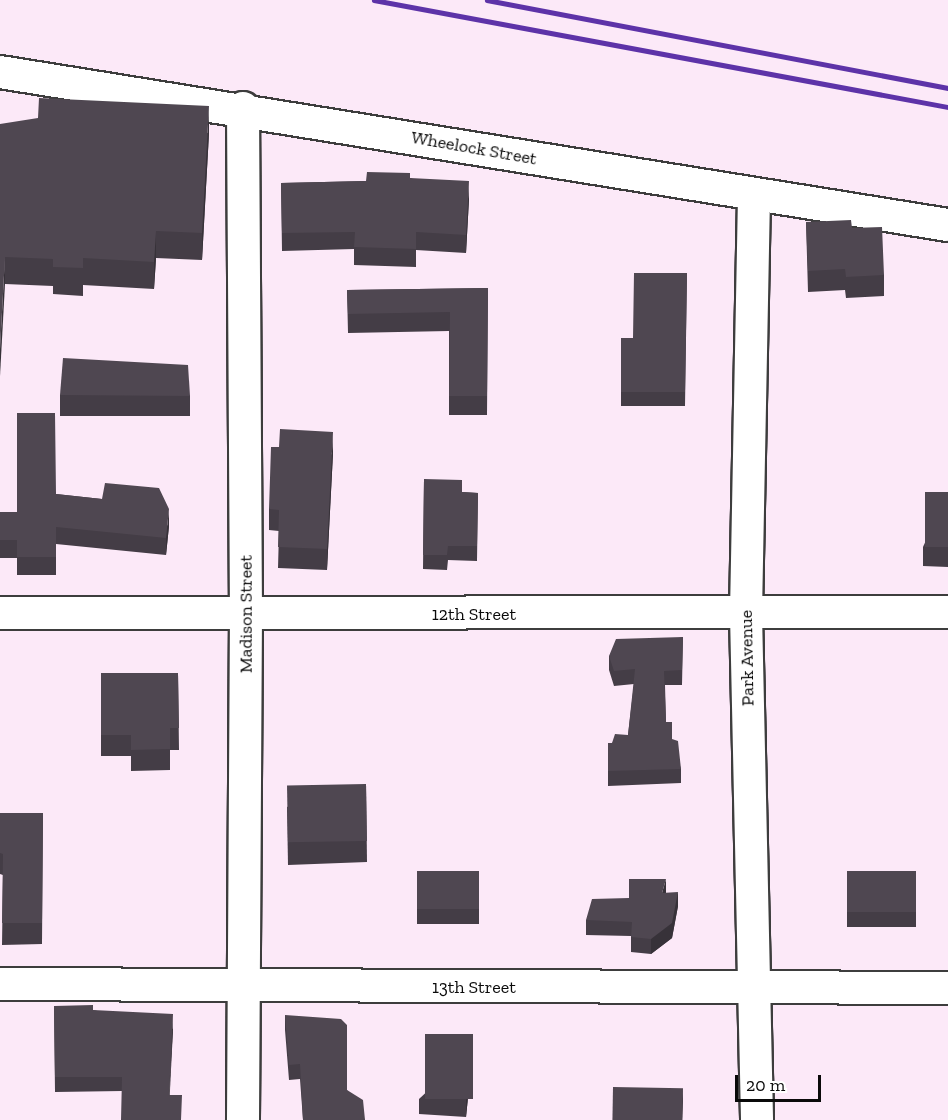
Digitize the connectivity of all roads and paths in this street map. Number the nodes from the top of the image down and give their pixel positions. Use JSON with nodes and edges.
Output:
{"nodes":[{"id":1,"x":0,"y":72,"type":"edge"},
{"id":2,"x":243,"y":108,"type":"junction"},
{"id":3,"x":754,"y":196,"type":"junction"},
{"id":4,"x":948,"y":225,"type":"edge"},
{"id":5,"x":948,"y":612,"type":"edge"},
{"id":6,"x":0,"y":614,"type":"edge"},
{"id":7,"x":246,"y":614,"type":"junction"},
{"id":8,"x":746,"y":614,"type":"junction"},
{"id":9,"x":0,"y":984,"type":"edge"},
{"id":10,"x":245,"y":986,"type":"junction"},
{"id":11,"x":754,"y":988,"type":"junction"},
{"id":12,"x":948,"y":988,"type":"edge"},
{"id":13,"x":243,"y":1120,"type":"edge"},
{"id":14,"x":757,"y":1120,"type":"edge"}],
"edges":[{"from":1,"to":2,"type":"street","name":"Wheelock Street"},
{"from":2,"to":3,"type":"street","name":"Wheelock Street"},
{"from":2,"to":7,"type":"street","name":"Madison Street"},
{"from":3,"to":4,"type":"street","name":"Wheelock Street"},
{"from":3,"to":8,"type":"street","name":"Park Avenue"},
{"from":5,"to":8,"type":"street","name":"12th Street"},
{"from":6,"to":7,"type":"street","name":"12th Street"},
{"from":7,"to":8,"type":"street","name":"12th Street"},
{"from":7,"to":10,"type":"street","name":"Madison Street"},
{"from":8,"to":11,"type":"street","name":"Park Avenue"},
{"from":9,"to":10,"type":"street","name":"13th Street"},
{"from":10,"to":11,"type":"street","name":"13th Street"},
{"from":10,"to":13,"type":"street","name":"Madison Street"},
{"from":11,"to":12,"type":"street","name":"13th Street"},
{"from":11,"to":14,"type":"street","name":"Park Avenue"}]}
